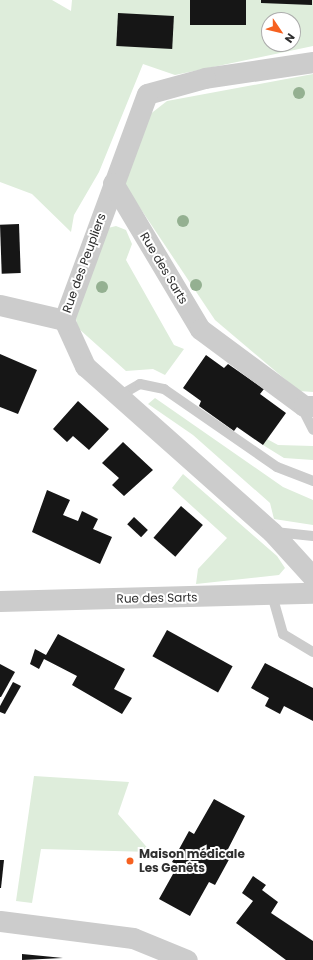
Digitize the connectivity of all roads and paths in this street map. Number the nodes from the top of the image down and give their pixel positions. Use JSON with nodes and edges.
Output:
{"nodes":[{"id":1,"x":313,"y":62,"type":"edge"},
{"id":2,"x":112,"y":183,"type":"junction"},
{"id":3,"x":0,"y":305,"type":"edge"},
{"id":4,"x":64,"y":320,"type":"junction"},
{"id":5,"x":119,"y":396,"type":"junction"},
{"id":6,"x":307,"y":405,"type":"edge"},
{"id":7,"x":313,"y":430,"type":"edge"},
{"id":8,"x":313,"y":481,"type":"edge"},
{"id":9,"x":272,"y":532,"type":"junction"},
{"id":10,"x":313,"y":536,"type":"edge"},
{"id":11,"x":313,"y":577,"type":"edge"},
{"id":12,"x":313,"y":593,"type":"edge"},
{"id":13,"x":272,"y":595,"type":"junction"},
{"id":14,"x":0,"y":600,"type":"edge"},
{"id":15,"x":313,"y":652,"type":"edge"},
{"id":16,"x":0,"y":921,"type":"edge"},
{"id":17,"x":187,"y":960,"type":"edge"}],
"edges":[{"from":1,"to":2,"type":"street","name":"Rue des Peupliers"},
{"from":2,"to":4,"type":"street","name":"Rue des Peupliers"},
{"from":2,"to":6,"type":"street","name":"Rue des Sarts"},
{"from":3,"to":4,"type":"street"},
{"from":4,"to":5,"type":"street","name":"Rue des Peupliers"},
{"from":5,"to":8,"type":"lane"},
{"from":5,"to":9,"type":"street","name":"Rue des Peupliers"},
{"from":6,"to":7,"type":"lane","name":"Rue des Sarts"},
{"from":9,"to":10,"type":"lane"},
{"from":9,"to":11,"type":"street","name":"Rue des Peupliers"},
{"from":12,"to":13,"type":"street","name":"Rue des Sarts"},
{"from":13,"to":14,"type":"street","name":"Rue des Sarts"},
{"from":13,"to":15,"type":"lane"},
{"from":16,"to":17,"type":"street"}]}
